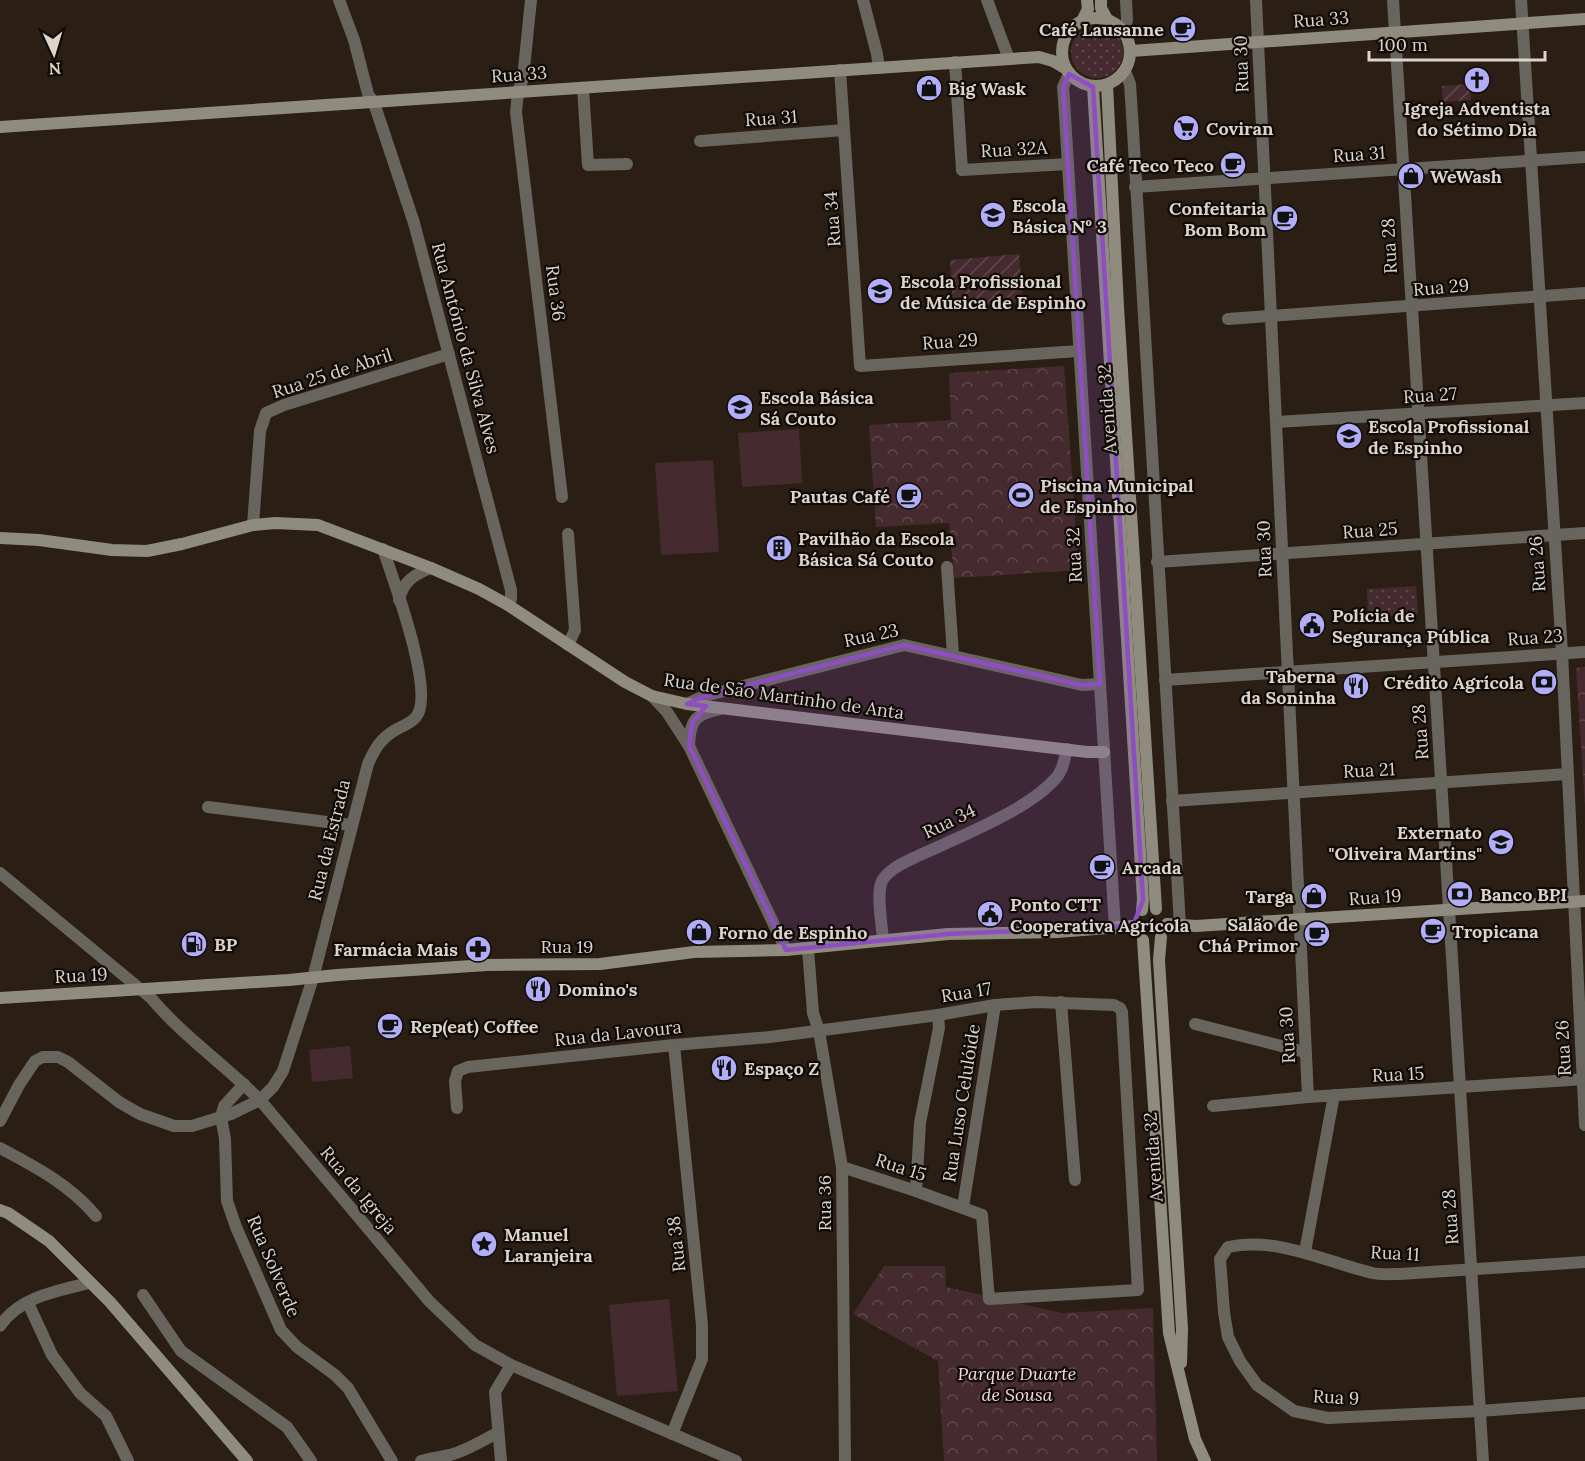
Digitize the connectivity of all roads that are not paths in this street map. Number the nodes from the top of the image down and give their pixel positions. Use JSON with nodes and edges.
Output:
{"nodes":[{"id":1,"x":339,"y":0,"type":"edge"},
{"id":2,"x":531,"y":0,"type":"edge"},
{"id":3,"x":863,"y":0,"type":"edge"},
{"id":4,"x":987,"y":0,"type":"edge"},
{"id":5,"x":1087,"y":0,"type":"edge"},
{"id":6,"x":1101,"y":0,"type":"edge"},
{"id":7,"x":1126,"y":0,"type":"edge"},
{"id":8,"x":1256,"y":0,"type":"edge"},
{"id":9,"x":1393,"y":0,"type":"edge"},
{"id":10,"x":1521,"y":0,"type":"edge"},
{"id":11,"x":1107,"y":19,"type":"junction"},
{"id":12,"x":1585,"y":20,"type":"edge"},
{"id":13,"x":1082,"y":21,"type":"junction"},
{"id":14,"x":1522,"y":24,"type":"junction"},
{"id":15,"x":1124,"y":31,"type":"junction"},
{"id":16,"x":1395,"y":32,"type":"junction"},
{"id":17,"x":1064,"y":40,"type":"junction"},
{"id":18,"x":1258,"y":42,"type":"junction"},
{"id":19,"x":1131,"y":51,"type":"junction"},
{"id":20,"x":1040,"y":57,"type":"junction"},
{"id":21,"x":1009,"y":59,"type":"junction"},
{"id":22,"x":955,"y":62,"type":"junction"},
{"id":23,"x":879,"y":68,"type":"junction"},
{"id":24,"x":840,"y":70,"type":"junction"},
{"id":25,"x":1125,"y":70,"type":"junction"},
{"id":26,"x":1067,"y":71,"type":"junction"},
{"id":27,"x":1107,"y":85,"type":"junction"},
{"id":28,"x":1093,"y":87,"type":"junction"},
{"id":29,"x":583,"y":88,"type":"junction"},
{"id":30,"x":518,"y":92,"type":"junction"},
{"id":31,"x":374,"y":103,"type":"junction"},
{"id":32,"x":0,"y":127,"type":"edge"},
{"id":33,"x":844,"y":130,"type":"junction"},
{"id":34,"x":700,"y":141,"type":"dead end"},
{"id":35,"x":1585,"y":156,"type":"edge"},
{"id":36,"x":1530,"y":159,"type":"junction"},
{"id":37,"x":627,"y":164,"type":"dead end"},
{"id":38,"x":1068,"y":164,"type":"junction"},
{"id":39,"x":1404,"y":168,"type":"junction"},
{"id":40,"x":1263,"y":178,"type":"junction"},
{"id":41,"x":1135,"y":187,"type":"junction"},
{"id":42,"x":1585,"y":293,"type":"edge"},
{"id":43,"x":1538,"y":297,"type":"junction"},
{"id":44,"x":1410,"y":307,"type":"junction"},
{"id":45,"x":1271,"y":317,"type":"junction"},
{"id":46,"x":1228,"y":319,"type":"dead end"},
{"id":47,"x":1079,"y":351,"type":"junction"},
{"id":48,"x":449,"y":354,"type":"junction"},
{"id":49,"x":860,"y":366,"type":"joint"},
{"id":50,"x":1585,"y":403,"type":"edge"},
{"id":51,"x":1545,"y":406,"type":"junction"},
{"id":52,"x":1418,"y":414,"type":"junction"},
{"id":53,"x":1277,"y":422,"type":"junction"},
{"id":54,"x":562,"y":497,"type":"dead end"},
{"id":55,"x":253,"y":525,"type":"junction"},
{"id":56,"x":1585,"y":533,"type":"edge"},
{"id":57,"x":568,"y":534,"type":"dead end"},
{"id":58,"x":1553,"y":535,"type":"junction"},
{"id":59,"x":0,"y":537,"type":"edge"},
{"id":60,"x":1426,"y":544,"type":"junction"},
{"id":61,"x":383,"y":549,"type":"junction"},
{"id":62,"x":1282,"y":554,"type":"junction"},
{"id":63,"x":410,"y":560,"type":"junction"},
{"id":64,"x":1157,"y":562,"type":"junction"},
{"id":65,"x":947,"y":567,"type":"dead end"},
{"id":66,"x":431,"y":568,"type":"junction"},
{"id":67,"x":409,"y":580,"type":"junction"},
{"id":68,"x":399,"y":601,"type":"junction"},
{"id":69,"x":508,"y":605,"type":"junction"},
{"id":70,"x":568,"y":645,"type":"junction"},
{"id":71,"x":1585,"y":652,"type":"edge"},
{"id":72,"x":1562,"y":653,"type":"junction"},
{"id":73,"x":953,"y":655,"type":"junction"},
{"id":74,"x":1433,"y":662,"type":"junction"},
{"id":75,"x":1287,"y":672,"type":"junction"},
{"id":76,"x":1165,"y":680,"type":"junction"},
{"id":77,"x":1100,"y":684,"type":"junction"},
{"id":78,"x":652,"y":696,"type":"junction"},
{"id":79,"x":687,"y":704,"type":"junction"},
{"id":80,"x":724,"y":708,"type":"junction"},
{"id":81,"x":689,"y":746,"type":"junction"},
{"id":82,"x":1066,"y":749,"type":"junction"},
{"id":83,"x":1104,"y":752,"type":"junction"},
{"id":84,"x":1567,"y":774,"type":"junction"},
{"id":85,"x":1442,"y":783,"type":"junction"},
{"id":86,"x":1294,"y":792,"type":"junction"},
{"id":87,"x":1172,"y":801,"type":"junction"},
{"id":88,"x":208,"y":807,"type":"dead end"},
{"id":89,"x":351,"y":825,"type":"junction"},
{"id":90,"x":0,"y":873,"type":"edge"},
{"id":91,"x":1579,"y":902,"type":"edge"},
{"id":92,"x":1156,"y":909,"type":"junction"},
{"id":93,"x":1142,"y":910,"type":"junction"},
{"id":94,"x":1448,"y":910,"type":"junction"},
{"id":95,"x":1299,"y":920,"type":"junction"},
{"id":96,"x":1167,"y":924,"type":"junction"},
{"id":97,"x":1180,"y":925,"type":"junction"},
{"id":98,"x":1133,"y":926,"type":"junction"},
{"id":99,"x":1115,"y":928,"type":"junction"},
{"id":100,"x":1161,"y":937,"type":"junction"},
{"id":101,"x":883,"y":940,"type":"junction"},
{"id":102,"x":1143,"y":940,"type":"junction"},
{"id":103,"x":808,"y":949,"type":"junction"},
{"id":104,"x":786,"y":950,"type":"junction"},
{"id":105,"x":313,"y":978,"type":"junction"},
{"id":106,"x":142,"y":990,"type":"junction"},
{"id":107,"x":0,"y":998,"type":"edge"},
{"id":108,"x":1061,"y":1002,"type":"junction"},
{"id":109,"x":995,"y":1005,"type":"junction"},
{"id":110,"x":1120,"y":1008,"type":"joint"},
{"id":111,"x":938,"y":1015,"type":"junction"},
{"id":112,"x":1195,"y":1024,"type":"dead end"},
{"id":113,"x":819,"y":1031,"type":"junction"},
{"id":114,"x":674,"y":1045,"type":"junction"},
{"id":115,"x":1305,"y":1052,"type":"junction"},
{"id":116,"x":1584,"y":1079,"type":"edge"},
{"id":117,"x":244,"y":1084,"type":"junction"},
{"id":118,"x":1460,"y":1088,"type":"junction"},
{"id":119,"x":1334,"y":1095,"type":"junction"},
{"id":120,"x":1308,"y":1096,"type":"junction"},
{"id":121,"x":260,"y":1100,"type":"junction"},
{"id":122,"x":1213,"y":1106,"type":"dead end"},
{"id":123,"x":458,"y":1108,"type":"dead end"},
{"id":124,"x":221,"y":1117,"type":"junction"},
{"id":125,"x":0,"y":1121,"type":"edge"},
{"id":126,"x":1585,"y":1125,"type":"edge"},
{"id":127,"x":0,"y":1148,"type":"edge"},
{"id":128,"x":842,"y":1167,"type":"junction"},
{"id":129,"x":1075,"y":1180,"type":"dead end"},
{"id":130,"x":916,"y":1191,"type":"junction"},
{"id":131,"x":963,"y":1207,"type":"junction"},
{"id":132,"x":0,"y":1210,"type":"edge"},
{"id":133,"x":96,"y":1216,"type":"dead end"},
{"id":134,"x":1243,"y":1244,"type":"joint"},
{"id":135,"x":1305,"y":1252,"type":"junction"},
{"id":136,"x":1585,"y":1262,"type":"edge"},
{"id":137,"x":1471,"y":1269,"type":"junction"},
{"id":138,"x":89,"y":1282,"type":"junction"},
{"id":139,"x":143,"y":1295,"type":"dead end"},
{"id":140,"x":989,"y":1299,"type":"joint"},
{"id":141,"x":28,"y":1303,"type":"junction"},
{"id":142,"x":0,"y":1326,"type":"edge"},
{"id":143,"x":511,"y":1365,"type":"junction"},
{"id":144,"x":1181,"y":1376,"type":"junction"},
{"id":145,"x":1585,"y":1403,"type":"edge"},
{"id":146,"x":1480,"y":1411,"type":"junction"},
{"id":147,"x":498,"y":1433,"type":"junction"},
{"id":148,"x":672,"y":1434,"type":"junction"},
{"id":149,"x":128,"y":1461,"type":"edge"},
{"id":150,"x":247,"y":1461,"type":"edge"},
{"id":151,"x":311,"y":1461,"type":"edge"},
{"id":152,"x":392,"y":1461,"type":"edge"},
{"id":153,"x":422,"y":1461,"type":"edge"},
{"id":154,"x":501,"y":1461,"type":"edge"},
{"id":155,"x":736,"y":1461,"type":"edge"},
{"id":156,"x":845,"y":1461,"type":"edge"},
{"id":157,"x":1205,"y":1461,"type":"edge"},
{"id":158,"x":1483,"y":1461,"type":"edge"}],
"edges":[{"from":1,"to":31,"type":"street","name":"Rua António da Silva Alves"},
{"from":2,"to":30,"type":"street","name":"Rua 36"},
{"from":3,"to":23,"type":"street"},
{"from":4,"to":21,"type":"street"},
{"from":5,"to":13,"type":"main road"},
{"from":6,"to":11,"type":"main road"},
{"from":7,"to":15,"type":"street"},
{"from":8,"to":18,"type":"street","name":"Rua 30"},
{"from":9,"to":16,"type":"street","name":"Rua 28"},
{"from":10,"to":14,"type":"street","name":"Rua 26"},
{"from":11,"to":13,"type":"main road"},
{"from":11,"to":15,"type":"main road"},
{"from":12,"to":14,"type":"main road","name":"Rua 33"},
{"from":13,"to":17,"type":"main road"},
{"from":14,"to":16,"type":"main road","name":"Rua 33"},
{"from":14,"to":36,"type":"street","name":"Rua 26"},
{"from":15,"to":19,"type":"main road"},
{"from":16,"to":18,"type":"main road","name":"Rua 33"},
{"from":16,"to":39,"type":"street","name":"Rua 28"},
{"from":17,"to":20,"type":"main road"},
{"from":17,"to":26,"type":"main road"},
{"from":18,"to":19,"type":"main road","name":"Rua 33"},
{"from":18,"to":40,"type":"street","name":"Rua 30"},
{"from":19,"to":25,"type":"main road"},
{"from":20,"to":21,"type":"main road","name":"Rua 33"},
{"from":20,"to":26,"type":"main road","name":"Rua 33"},
{"from":21,"to":22,"type":"main road","name":"Rua 33"},
{"from":22,"to":23,"type":"main road","name":"Rua 33"},
{"from":22,"to":38,"type":"street","name":"Rua 32A"},
{"from":23,"to":24,"type":"main road","name":"Rua 33"},
{"from":24,"to":29,"type":"main road","name":"Rua 33"},
{"from":24,"to":33,"type":"street","name":"Rua 34"},
{"from":25,"to":27,"type":"main road"},
{"from":25,"to":41,"type":"street"},
{"from":26,"to":28,"type":"main road"},
{"from":26,"to":38,"type":"street","name":"Rua 32"},
{"from":27,"to":28,"type":"main road"},
{"from":27,"to":92,"type":"main road","name":"Avenida 32"},
{"from":28,"to":93,"type":"main road","name":"Avenida 32"},
{"from":29,"to":30,"type":"main road","name":"Rua 33"},
{"from":29,"to":37,"type":"street"},
{"from":30,"to":31,"type":"main road","name":"Rua 33"},
{"from":30,"to":54,"type":"street","name":"Rua 36"},
{"from":31,"to":32,"type":"main road","name":"Rua 33"},
{"from":31,"to":48,"type":"street","name":"Rua António da Silva Alves"},
{"from":33,"to":34,"type":"street","name":"Rua 31"},
{"from":33,"to":49,"type":"street","name":"Rua 34"},
{"from":35,"to":36,"type":"street","name":"Rua 31"},
{"from":36,"to":39,"type":"street","name":"Rua 31"},
{"from":36,"to":43,"type":"street","name":"Rua 26"},
{"from":38,"to":47,"type":"street","name":"Rua 32"},
{"from":39,"to":40,"type":"street","name":"Rua 31"},
{"from":39,"to":44,"type":"street","name":"Rua 28"},
{"from":40,"to":41,"type":"street","name":"Rua 31"},
{"from":40,"to":45,"type":"street","name":"Rua 30"},
{"from":41,"to":64,"type":"street"},
{"from":42,"to":43,"type":"street","name":"Rua 29"},
{"from":43,"to":44,"type":"street","name":"Rua 29"},
{"from":43,"to":51,"type":"street","name":"Rua 26"},
{"from":44,"to":45,"type":"street","name":"Rua 29"},
{"from":44,"to":52,"type":"street","name":"Rua 28"},
{"from":45,"to":46,"type":"street","name":"Rua 29"},
{"from":45,"to":53,"type":"street","name":"Rua 30"},
{"from":47,"to":49,"type":"street","name":"Rua 29"},
{"from":47,"to":77,"type":"street","name":"Rua 32"},
{"from":48,"to":55,"type":"street","name":"Rua 25 de Abril"},
{"from":48,"to":69,"type":"street","name":"Rua António da Silva Alves"},
{"from":50,"to":51,"type":"street","name":"Rua 27"},
{"from":51,"to":52,"type":"street","name":"Rua 27"},
{"from":51,"to":58,"type":"street","name":"Rua 26"},
{"from":52,"to":53,"type":"street","name":"Rua 27"},
{"from":52,"to":60,"type":"street","name":"Rua 28"},
{"from":53,"to":62,"type":"street","name":"Rua 30"},
{"from":55,"to":59,"type":"main road","name":"Rua de São Martinho de Anta"},
{"from":55,"to":61,"type":"main road","name":"Rua de São Martinho de Anta"},
{"from":56,"to":58,"type":"street","name":"Rua 25"},
{"from":57,"to":70,"type":"street"},
{"from":58,"to":60,"type":"street","name":"Rua 25"},
{"from":58,"to":72,"type":"street","name":"Rua 26"},
{"from":60,"to":62,"type":"street","name":"Rua 25"},
{"from":60,"to":74,"type":"street","name":"Rua 28"},
{"from":61,"to":63,"type":"main road","name":"Rua de São Martinho de Anta"},
{"from":61,"to":68,"type":"street","name":"Rua da Estrada"},
{"from":62,"to":64,"type":"street","name":"Rua 25"},
{"from":62,"to":75,"type":"street","name":"Rua 30"},
{"from":63,"to":66,"type":"main road","name":"Rua de São Martinho de Anta"},
{"from":63,"to":67,"type":"street"},
{"from":64,"to":76,"type":"street"},
{"from":65,"to":73,"type":"street"},
{"from":66,"to":67,"type":"street"},
{"from":66,"to":69,"type":"main road","name":"Rua de São Martinho de Anta"},
{"from":67,"to":68,"type":"street"},
{"from":68,"to":89,"type":"street","name":"Rua da Estrada"},
{"from":69,"to":70,"type":"main road","name":"Rua de São Martinho de Anta"},
{"from":70,"to":78,"type":"main road","name":"Rua de São Martinho de Anta"},
{"from":71,"to":72,"type":"street","name":"Rua 23"},
{"from":72,"to":74,"type":"street","name":"Rua 23"},
{"from":72,"to":84,"type":"street","name":"Rua 26"},
{"from":73,"to":77,"type":"street","name":"Rua 23"},
{"from":73,"to":79,"type":"street","name":"Rua 23"},
{"from":74,"to":75,"type":"street","name":"Rua 23"},
{"from":74,"to":85,"type":"street","name":"Rua 28"},
{"from":75,"to":76,"type":"street","name":"Rua 23"},
{"from":75,"to":86,"type":"street","name":"Rua 30"},
{"from":76,"to":87,"type":"street"},
{"from":77,"to":83,"type":"street","name":"Rua 32"},
{"from":78,"to":79,"type":"main road","name":"Rua de São Martinho de Anta"},
{"from":78,"to":81,"type":"street"},
{"from":79,"to":80,"type":"main road","name":"Rua de São Martinho de Anta"},
{"from":80,"to":81,"type":"street"},
{"from":80,"to":82,"type":"main road","name":"Rua de São Martinho de Anta"},
{"from":81,"to":104,"type":"street"},
{"from":82,"to":83,"type":"main road","name":"Rua de São Martinho de Anta"},
{"from":82,"to":101,"type":"street","name":"Rua 34"},
{"from":83,"to":99,"type":"street","name":"Rua 32"},
{"from":84,"to":85,"type":"street","name":"Rua 21"},
{"from":84,"to":91,"type":"street","name":"Rua 26"},
{"from":85,"to":86,"type":"street","name":"Rua 21"},
{"from":85,"to":94,"type":"street","name":"Rua 28"},
{"from":86,"to":87,"type":"street","name":"Rua 21"},
{"from":86,"to":95,"type":"street","name":"Rua 30"},
{"from":87,"to":97,"type":"street"},
{"from":88,"to":89,"type":"street"},
{"from":89,"to":105,"type":"street","name":"Rua da Estrada"},
{"from":90,"to":106,"type":"street","name":"Rua da Igreja"},
{"from":91,"to":94,"type":"main road","name":"Rua 19"},
{"from":91,"to":116,"type":"street","name":"Rua 26"},
{"from":92,"to":93,"type":"main road"},
{"from":92,"to":96,"type":"main road"},
{"from":93,"to":98,"type":"main road"},
{"from":94,"to":95,"type":"main road","name":"Rua 19"},
{"from":94,"to":118,"type":"street","name":"Rua 28"},
{"from":95,"to":97,"type":"main road","name":"Rua 19"},
{"from":95,"to":115,"type":"street","name":"Rua 30"},
{"from":96,"to":97,"type":"main road","name":"Rua 19"},
{"from":96,"to":100,"type":"main road"},
{"from":98,"to":99,"type":"main road","name":"Rua 19"},
{"from":98,"to":102,"type":"main road"},
{"from":99,"to":101,"type":"main road","name":"Rua 19"},
{"from":100,"to":102,"type":"main road"},
{"from":100,"to":144,"type":"main road","name":"Avenida 32"},
{"from":101,"to":103,"type":"main road","name":"Rua 19"},
{"from":102,"to":144,"type":"main road","name":"Avenida 32"},
{"from":103,"to":104,"type":"main road","name":"Rua 19"},
{"from":103,"to":113,"type":"street","name":"Rua 36"},
{"from":104,"to":105,"type":"main road","name":"Rua 19"},
{"from":105,"to":106,"type":"main road","name":"Rua 19"},
{"from":105,"to":121,"type":"street","name":"Rua da Estrada"},
{"from":106,"to":107,"type":"main road","name":"Rua 19"},
{"from":106,"to":117,"type":"street","name":"Rua da Igreja"},
{"from":108,"to":109,"type":"street","name":"Rua 17"},
{"from":108,"to":110,"type":"street","name":"Rua 17"},
{"from":108,"to":129,"type":"street"},
{"from":109,"to":111,"type":"street","name":"Rua 17"},
{"from":109,"to":131,"type":"street","name":"Rua Luso Celulóide"},
{"from":110,"to":140,"type":"street","name":"Avenida 32"},
{"from":111,"to":113,"type":"street","name":"Rua 17"},
{"from":111,"to":130,"type":"street"},
{"from":112,"to":115,"type":"street"},
{"from":113,"to":114,"type":"street","name":"Rua da Lavoura"},
{"from":113,"to":128,"type":"street","name":"Rua 36"},
{"from":114,"to":123,"type":"street","name":"Rua da Lavoura"},
{"from":114,"to":148,"type":"street","name":"Rua 38"},
{"from":115,"to":120,"type":"street","name":"Rua 30"},
{"from":116,"to":118,"type":"street","name":"Rua 15"},
{"from":116,"to":126,"type":"street","name":"Rua 26"},
{"from":117,"to":121,"type":"street","name":"Rua da Igreja"},
{"from":117,"to":124,"type":"street"},
{"from":118,"to":119,"type":"street","name":"Rua 15"},
{"from":118,"to":137,"type":"street","name":"Rua 28"},
{"from":119,"to":120,"type":"street","name":"Rua 15"},
{"from":119,"to":135,"type":"street"},
{"from":120,"to":122,"type":"street","name":"Rua 15"},
{"from":121,"to":124,"type":"street"},
{"from":121,"to":143,"type":"street","name":"Rua da Igreja"},
{"from":124,"to":125,"type":"street"},
{"from":124,"to":152,"type":"street","name":"Rua Solverde"},
{"from":127,"to":133,"type":"street"},
{"from":128,"to":130,"type":"street","name":"Rua 15"},
{"from":128,"to":156,"type":"street","name":"Rua 36"},
{"from":130,"to":131,"type":"street","name":"Rua 15"},
{"from":131,"to":140,"type":"street","name":"Rua 15"},
{"from":132,"to":138,"type":"main road"},
{"from":134,"to":135,"type":"street","name":"Rua 11"},
{"from":134,"to":146,"type":"street","name":"Rua 9"},
{"from":135,"to":137,"type":"street","name":"Rua 11"},
{"from":136,"to":137,"type":"street","name":"Rua 11"},
{"from":137,"to":146,"type":"street","name":"Rua 28"},
{"from":138,"to":141,"type":"street"},
{"from":138,"to":150,"type":"main road"},
{"from":139,"to":151,"type":"street"},
{"from":141,"to":142,"type":"street"},
{"from":141,"to":149,"type":"street"},
{"from":143,"to":147,"type":"street"},
{"from":143,"to":148,"type":"street","name":"Rua da Igreja"},
{"from":144,"to":157,"type":"main road","name":"Avenida 32"},
{"from":145,"to":146,"type":"street","name":"Rua 9"},
{"from":146,"to":158,"type":"street","name":"Rua 28"},
{"from":147,"to":153,"type":"street"},
{"from":147,"to":154,"type":"street"},
{"from":148,"to":155,"type":"street","name":"Rua da Igreja"}]}
